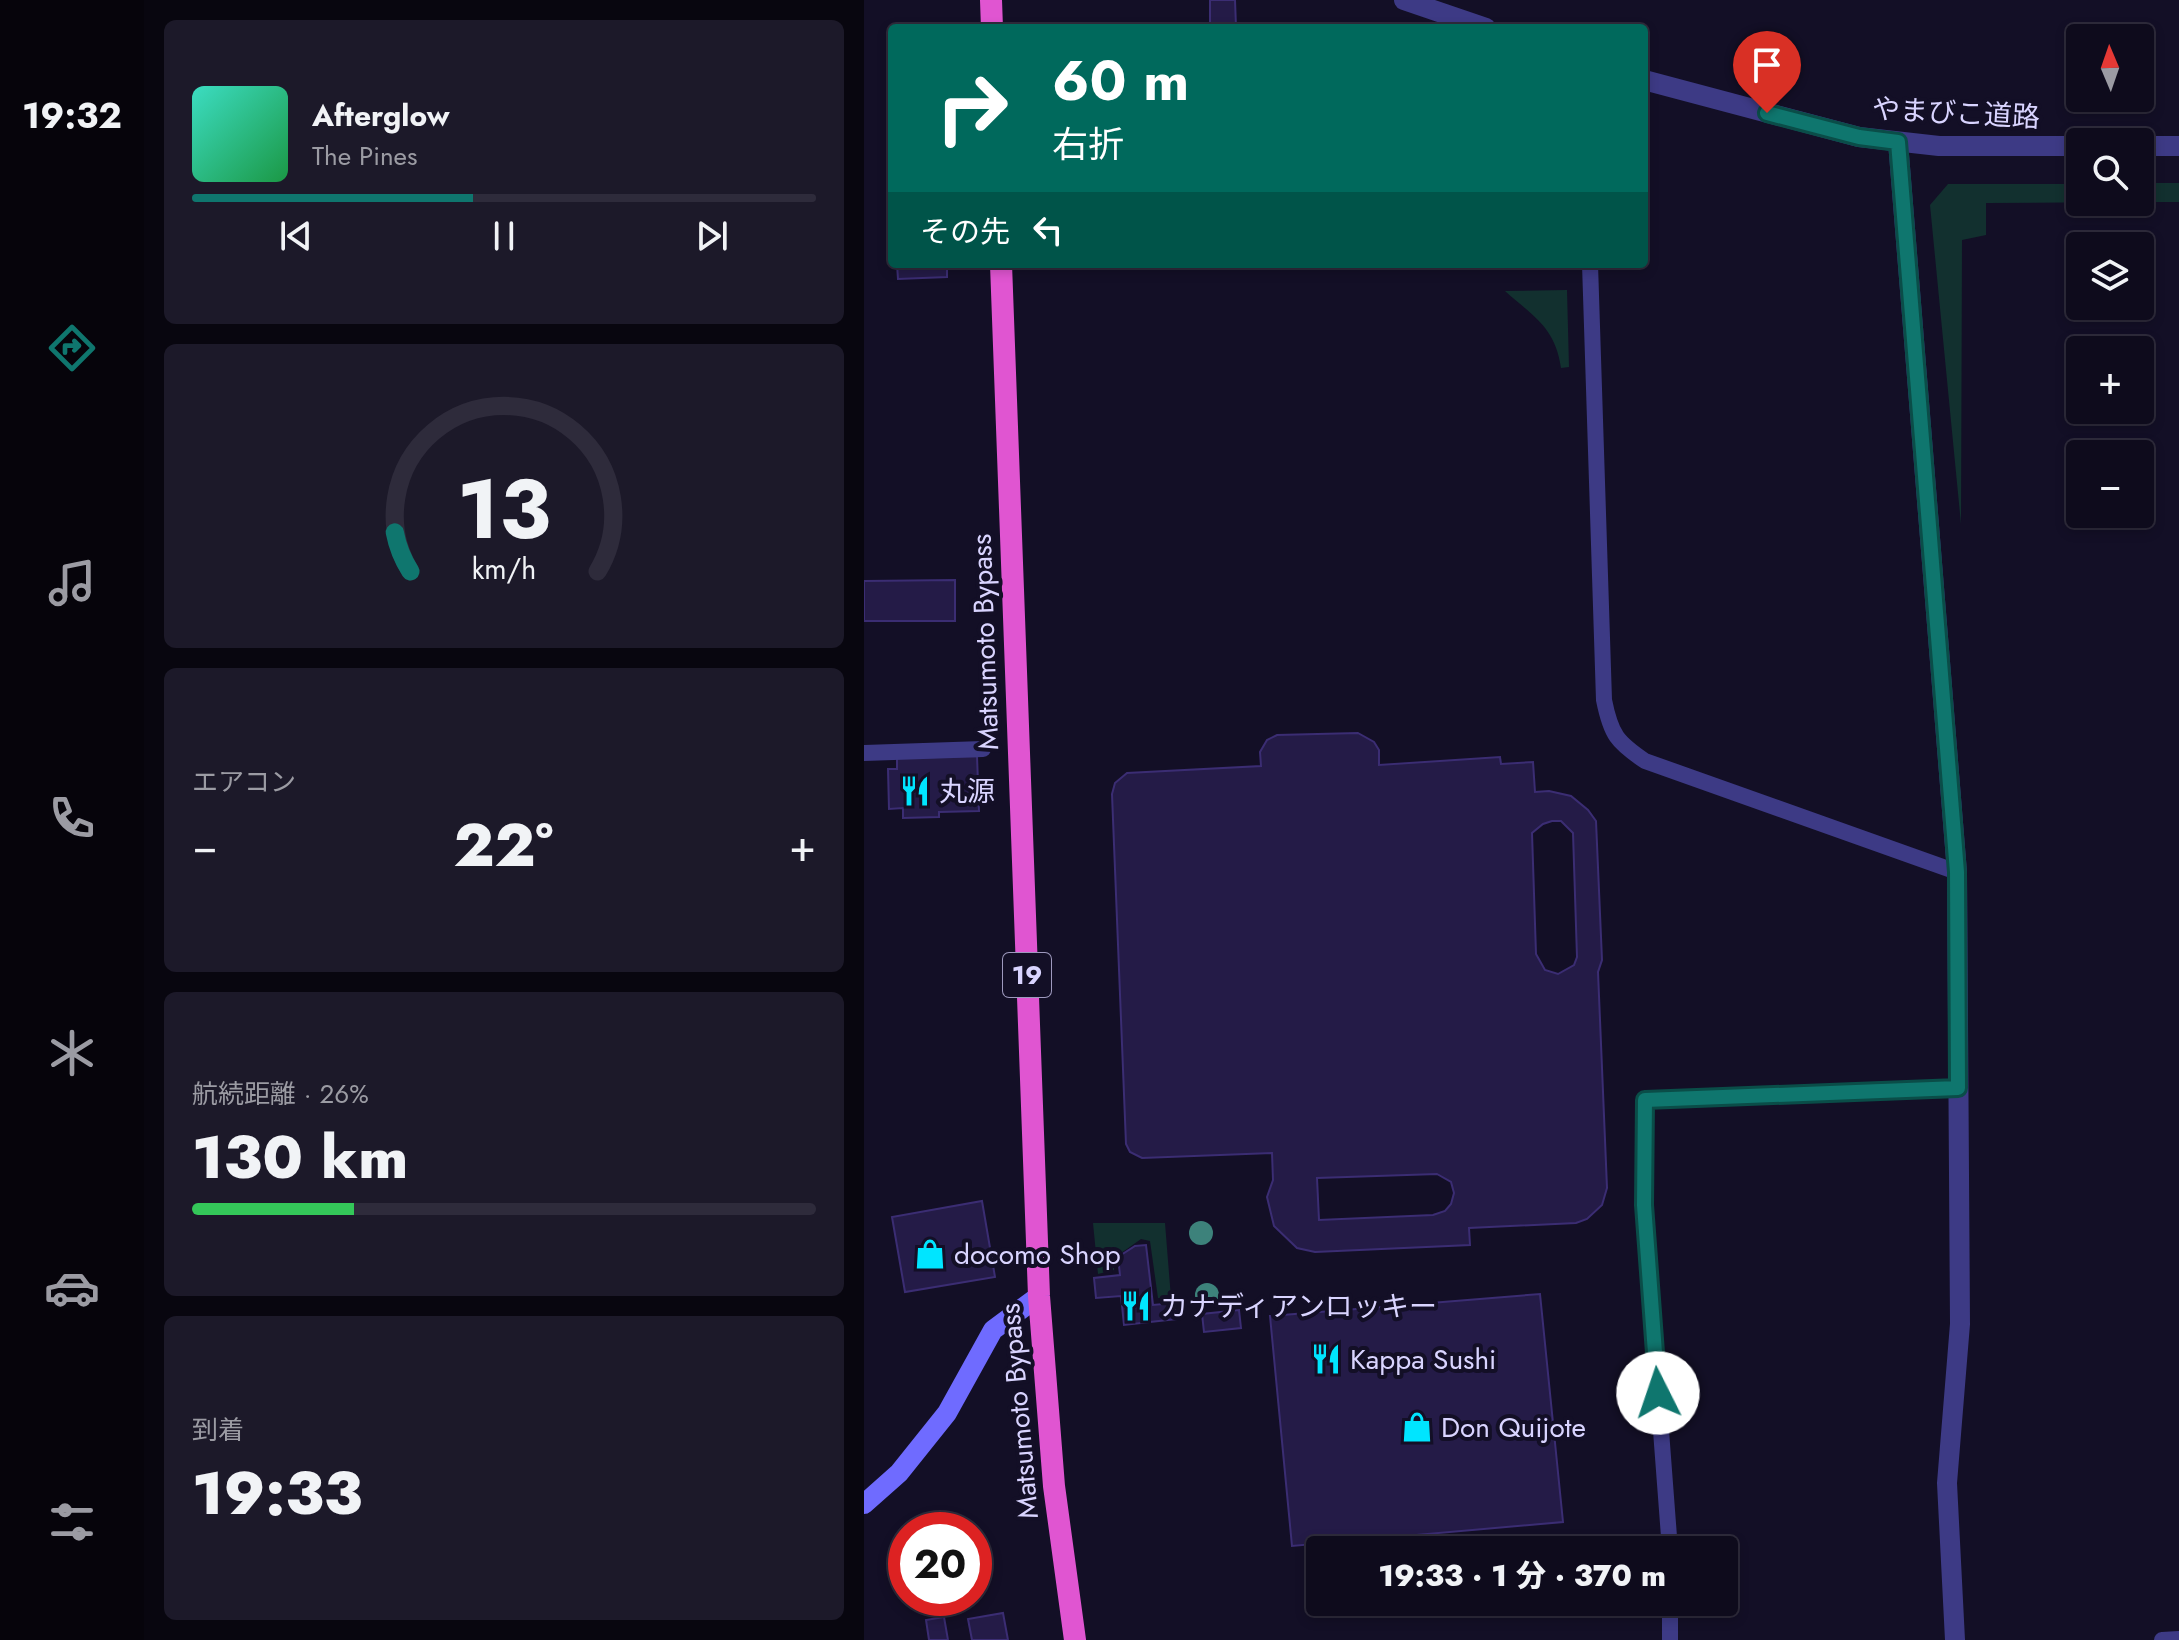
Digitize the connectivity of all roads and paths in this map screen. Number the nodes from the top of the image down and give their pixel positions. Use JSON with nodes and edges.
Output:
{"nodes":[{"id":1,"x":991,"y":0,"type":"edge"},
{"id":2,"x":1404,"y":0,"type":"edge"},
{"id":3,"x":992,"y":24,"type":"edge"},
{"id":4,"x":1474,"y":24,"type":"edge"},
{"id":5,"x":1648,"y":81,"type":"edge"},
{"id":6,"x":1898,"y":142,"type":"junction"},
{"id":7,"x":2066,"y":146,"type":"edge"},
{"id":8,"x":2154,"y":146,"type":"edge"},
{"id":9,"x":2179,"y":146,"type":"edge"},
{"id":10,"x":1001,"y":268,"type":"edge"},
{"id":11,"x":1590,"y":268,"type":"edge"},
{"id":12,"x":983,"y":749,"type":"dead end"},
{"id":13,"x":864,"y":753,"type":"edge"},
{"id":14,"x":1957,"y":872,"type":"junction"},
{"id":15,"x":1958,"y":1088,"type":"junction"},
{"id":16,"x":1039,"y":1296,"type":"junction"},
{"id":17,"x":864,"y":1504,"type":"edge"},
{"id":18,"x":1669,"y":1536,"type":"edge"},
{"id":19,"x":1670,"y":1616,"type":"edge"},
{"id":20,"x":2179,"y":1639,"type":"edge"},
{"id":21,"x":1075,"y":1640,"type":"edge"},
{"id":22,"x":1670,"y":1640,"type":"edge"},
{"id":23,"x":1955,"y":1640,"type":"edge"},
{"id":24,"x":2162,"y":1640,"type":"edge"}],
"edges":[{"from":1,"to":3,"type":"highway"},
{"from":2,"to":4,"type":"street"},
{"from":5,"to":6,"type":"street","name":"やまびこ道路"},
{"from":6,"to":7,"type":"street","name":"やまびこ道路"},
{"from":6,"to":14,"type":"street"},
{"from":8,"to":9,"type":"street"},
{"from":10,"to":16,"type":"highway","name":"Matsumoto Bypass","number":"19"},
{"from":11,"to":14,"type":"lane"},
{"from":12,"to":13,"type":"lane"},
{"from":14,"to":15,"type":"street"},
{"from":15,"to":18,"type":"lane"},
{"from":15,"to":23,"type":"street"},
{"from":16,"to":17,"type":"main road"},
{"from":16,"to":21,"type":"highway","name":"Matsumoto Bypass","number":"19"},
{"from":19,"to":22,"type":"lane"},
{"from":20,"to":24,"type":"lane"}]}
